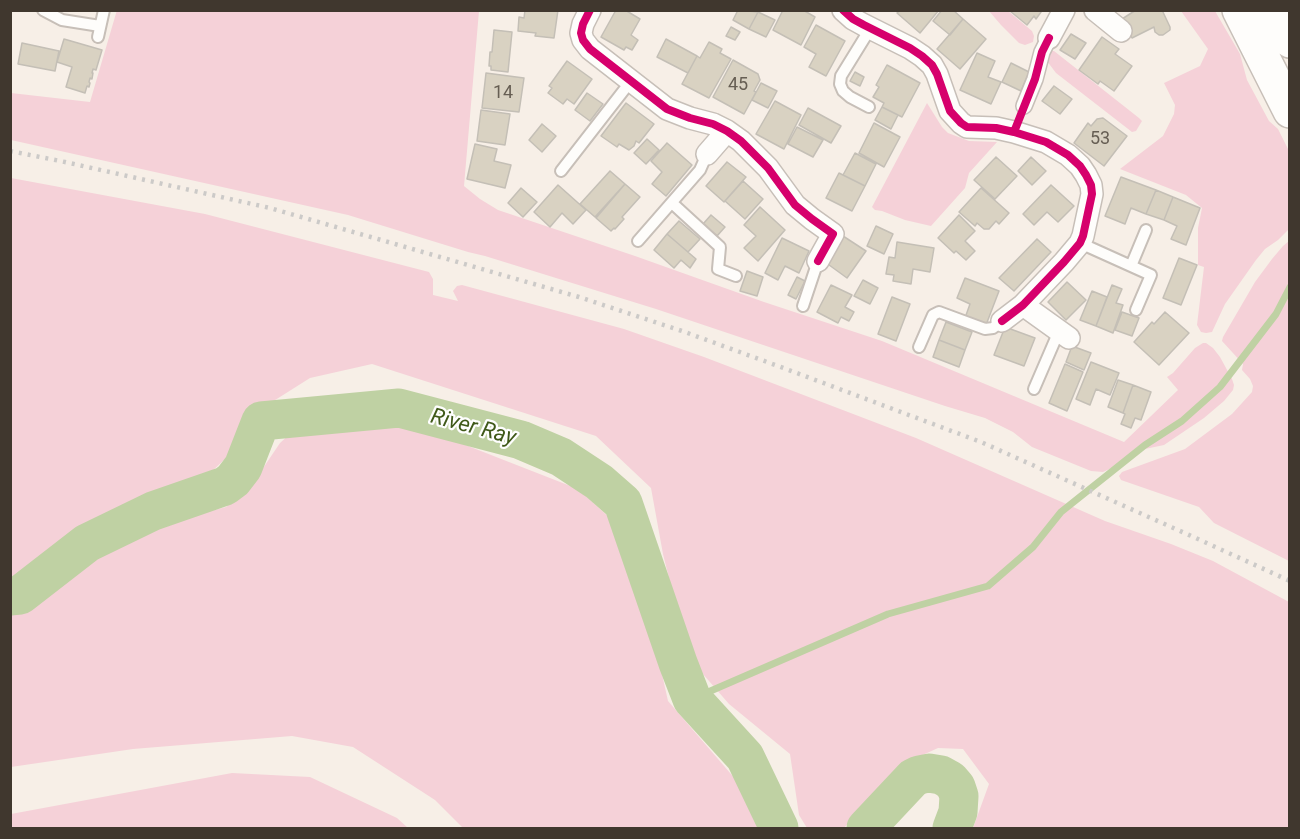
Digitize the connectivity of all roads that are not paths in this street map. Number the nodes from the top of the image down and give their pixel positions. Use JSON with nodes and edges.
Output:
{"nodes":[{"id":1,"x":43,"y":10,"type":"edge"},
{"id":2,"x":104,"y":10,"type":"edge"},
{"id":3,"x":590,"y":10,"type":"edge"},
{"id":4,"x":843,"y":10,"type":"edge"},
{"id":5,"x":1064,"y":10,"type":"edge"},
{"id":6,"x":1095,"y":10,"type":"edge"},
{"id":7,"x":1239,"y":10,"type":"edge"},
{"id":8,"x":1274,"y":10,"type":"edge"},
{"id":9,"x":870,"y":29,"type":"junction"},
{"id":10,"x":1121,"y":31,"type":"dead end"},
{"id":11,"x":1049,"y":38,"type":"joint"},
{"id":12,"x":1290,"y":42,"type":"edge"},
{"id":13,"x":632,"y":81,"type":"junction"},
{"id":14,"x":1024,"y":106,"type":"dead end"},
{"id":15,"x":869,"y":107,"type":"dead end"},
{"id":16,"x":1290,"y":111,"type":"edge"},
{"id":17,"x":727,"y":131,"type":"junction"},
{"id":18,"x":707,"y":154,"type":"joint"},
{"id":19,"x":561,"y":171,"type":"dead end"},
{"id":20,"x":672,"y":203,"type":"junction"},
{"id":21,"x":1146,"y":230,"type":"dead end"},
{"id":22,"x":638,"y":241,"type":"dead end"},
{"id":23,"x":1080,"y":243,"type":"junction"},
{"id":24,"x":818,"y":261,"type":"joint"},
{"id":25,"x":1131,"y":266,"type":"junction"},
{"id":26,"x":736,"y":276,"type":"dead end"},
{"id":27,"x":1023,"y":305,"type":"junction"},
{"id":28,"x":803,"y":306,"type":"dead end"},
{"id":29,"x":1136,"y":310,"type":"dead end"},
{"id":30,"x":1002,"y":321,"type":"joint"},
{"id":31,"x":1064,"y":335,"type":"joint"},
{"id":32,"x":919,"y":346,"type":"dead end"},
{"id":33,"x":1034,"y":389,"type":"dead end"}],
"edges":[{"from":1,"to":2,"type":"lane"},
{"from":3,"to":13,"type":"street"},
{"from":4,"to":9,"type":"street"},
{"from":5,"to":11,"type":"street"},
{"from":6,"to":10,"type":"street"},
{"from":7,"to":16,"type":"main road"},
{"from":8,"to":12,"type":"main road"},
{"from":9,"to":15,"type":"lane"},
{"from":9,"to":23,"type":"street"},
{"from":11,"to":14,"type":"street"},
{"from":13,"to":17,"type":"street"},
{"from":13,"to":19,"type":"lane"},
{"from":17,"to":18,"type":"street"},
{"from":17,"to":24,"type":"street"},
{"from":18,"to":20,"type":"lane"},
{"from":20,"to":22,"type":"lane"},
{"from":20,"to":26,"type":"lane"},
{"from":21,"to":25,"type":"lane"},
{"from":23,"to":25,"type":"lane"},
{"from":23,"to":27,"type":"street"},
{"from":24,"to":28,"type":"lane"},
{"from":25,"to":29,"type":"lane"},
{"from":27,"to":30,"type":"street"},
{"from":27,"to":31,"type":"street"},
{"from":30,"to":32,"type":"lane"},
{"from":31,"to":33,"type":"lane"}]}
